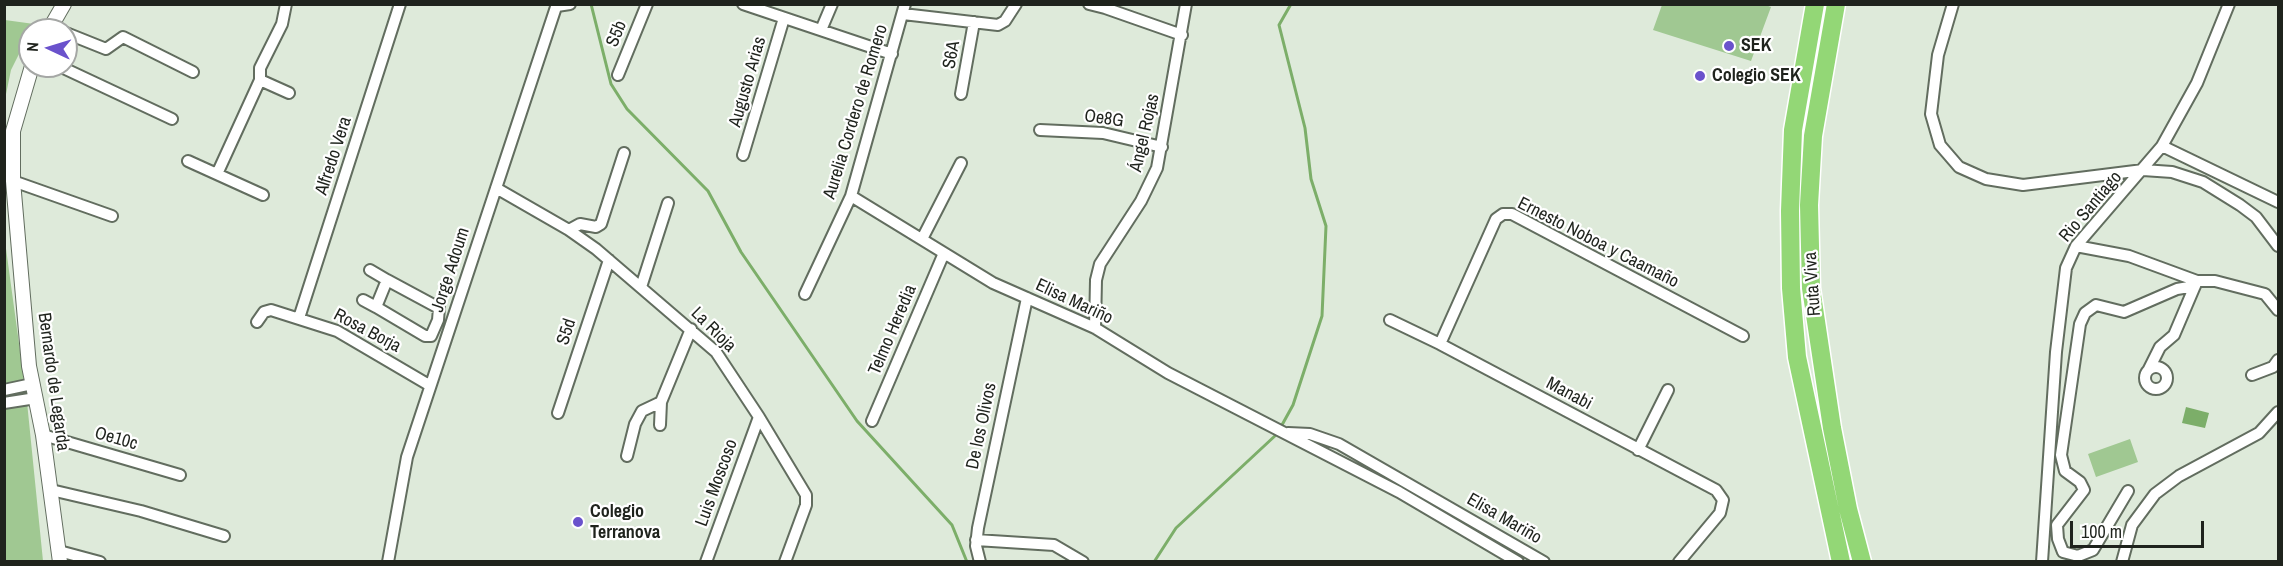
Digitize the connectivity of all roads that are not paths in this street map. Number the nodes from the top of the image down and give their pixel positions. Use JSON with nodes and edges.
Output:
{"nodes":[{"id":1,"x":64,"y":4,"type":"edge"},
{"id":2,"x":286,"y":4,"type":"edge"},
{"id":3,"x":400,"y":4,"type":"edge"},
{"id":4,"x":570,"y":4,"type":"edge"},
{"id":5,"x":647,"y":4,"type":"edge"},
{"id":6,"x":743,"y":4,"type":"edge"},
{"id":7,"x":832,"y":4,"type":"edge"},
{"id":8,"x":1016,"y":4,"type":"edge"},
{"id":9,"x":1089,"y":4,"type":"edge"},
{"id":10,"x":1186,"y":4,"type":"edge"},
{"id":11,"x":1815,"y":4,"type":"edge"},
{"id":12,"x":1836,"y":4,"type":"edge"},
{"id":13,"x":1953,"y":4,"type":"edge"},
{"id":14,"x":2229,"y":4,"type":"edge"},
{"id":15,"x":559,"y":5,"type":"edge"},
{"id":16,"x":904,"y":9,"type":"edge"},
{"id":17,"x":58,"y":18,"type":"edge"},
{"id":18,"x":784,"y":18,"type":"junction"},
{"id":19,"x":974,"y":22,"type":"junction"},
{"id":20,"x":820,"y":30,"type":"junction"},
{"id":21,"x":1182,"y":35,"type":"junction"},
{"id":22,"x":78,"y":38,"type":"edge"},
{"id":23,"x":892,"y":54,"type":"junction"},
{"id":24,"x":193,"y":72,"type":"dead end"},
{"id":25,"x":78,"y":75,"type":"edge"},
{"id":26,"x":618,"y":75,"type":"dead end"},
{"id":27,"x":28,"y":78,"type":"edge"},
{"id":28,"x":260,"y":80,"type":"junction"},
{"id":29,"x":289,"y":93,"type":"dead end"},
{"id":30,"x":961,"y":94,"type":"dead end"},
{"id":31,"x":172,"y":119,"type":"dead end"},
{"id":32,"x":1040,"y":130,"type":"dead end"},
{"id":33,"x":2162,"y":146,"type":"junction"},
{"id":34,"x":1162,"y":147,"type":"junction"},
{"id":35,"x":624,"y":153,"type":"dead end"},
{"id":36,"x":743,"y":155,"type":"dead end"},
{"id":37,"x":188,"y":160,"type":"dead end"},
{"id":38,"x":961,"y":163,"type":"dead end"},
{"id":39,"x":2143,"y":170,"type":"junction"},
{"id":40,"x":217,"y":174,"type":"junction"},
{"id":41,"x":13,"y":181,"type":"junction"},
{"id":42,"x":496,"y":188,"type":"junction"},
{"id":43,"x":262,"y":195,"type":"dead end"},
{"id":44,"x":851,"y":196,"type":"junction"},
{"id":45,"x":2278,"y":202,"type":"edge"},
{"id":46,"x":668,"y":203,"type":"dead end"},
{"id":47,"x":112,"y":216,"type":"dead end"},
{"id":48,"x":569,"y":230,"type":"junction"},
{"id":49,"x":922,"y":239,"type":"junction"},
{"id":50,"x":2076,"y":246,"type":"junction"},
{"id":51,"x":2278,"y":246,"type":"edge"},
{"id":52,"x":944,"y":253,"type":"junction"},
{"id":53,"x":609,"y":260,"type":"junction"},
{"id":54,"x":370,"y":270,"type":"dead end"},
{"id":55,"x":387,"y":280,"type":"junction"},
{"id":56,"x":2196,"y":283,"type":"junction"},
{"id":57,"x":641,"y":287,"type":"junction"},
{"id":58,"x":805,"y":294,"type":"dead end"},
{"id":59,"x":1027,"y":298,"type":"junction"},
{"id":60,"x":363,"y":300,"type":"dead end"},
{"id":61,"x":376,"y":307,"type":"junction"},
{"id":62,"x":2278,"y":310,"type":"edge"},
{"id":63,"x":299,"y":318,"type":"junction"},
{"id":64,"x":438,"y":320,"type":"junction"},
{"id":65,"x":1390,"y":320,"type":"dead end"},
{"id":66,"x":257,"y":322,"type":"dead end"},
{"id":67,"x":450,"y":326,"type":"junction"},
{"id":68,"x":1095,"y":327,"type":"junction"},
{"id":69,"x":691,"y":329,"type":"junction"},
{"id":70,"x":1743,"y":336,"type":"dead end"},
{"id":71,"x":1440,"y":344,"type":"junction"},
{"id":72,"x":2278,"y":360,"type":"edge"},
{"id":73,"x":2154,"y":368,"type":"dead end"},
{"id":74,"x":2253,"y":375,"type":"dead end"},
{"id":75,"x":32,"y":384,"type":"junction"},
{"id":76,"x":429,"y":385,"type":"junction"},
{"id":77,"x":4,"y":390,"type":"edge"},
{"id":78,"x":1668,"y":390,"type":"dead end"},
{"id":79,"x":36,"y":398,"type":"junction"},
{"id":80,"x":661,"y":402,"type":"junction"},
{"id":81,"x":4,"y":403,"type":"edge"},
{"id":82,"x":2278,"y":412,"type":"edge"},
{"id":83,"x":558,"y":413,"type":"dead end"},
{"id":84,"x":759,"y":417,"type":"junction"},
{"id":85,"x":872,"y":421,"type":"dead end"},
{"id":86,"x":660,"y":425,"type":"dead end"},
{"id":87,"x":1285,"y":434,"type":"junction"},
{"id":88,"x":43,"y":435,"type":"junction"},
{"id":89,"x":1638,"y":450,"type":"junction"},
{"id":90,"x":627,"y":456,"type":"dead end"},
{"id":91,"x":1378,"y":466,"type":"junction"},
{"id":92,"x":180,"y":475,"type":"dead end"},
{"id":93,"x":1372,"y":478,"type":"junction"},
{"id":94,"x":51,"y":490,"type":"junction"},
{"id":95,"x":2128,"y":491,"type":"dead end"},
{"id":96,"x":224,"y":536,"type":"dead end"},
{"id":97,"x":976,"y":540,"type":"junction"},
{"id":98,"x":60,"y":556,"type":"edge"},
{"id":99,"x":100,"y":561,"type":"edge"},
{"id":100,"x":387,"y":561,"type":"edge"},
{"id":101,"x":706,"y":561,"type":"edge"},
{"id":102,"x":786,"y":561,"type":"edge"},
{"id":103,"x":980,"y":561,"type":"edge"},
{"id":104,"x":1083,"y":561,"type":"edge"},
{"id":105,"x":1518,"y":561,"type":"edge"},
{"id":106,"x":1544,"y":561,"type":"edge"},
{"id":107,"x":1679,"y":561,"type":"edge"},
{"id":108,"x":1841,"y":561,"type":"edge"},
{"id":109,"x":1862,"y":561,"type":"edge"},
{"id":110,"x":2042,"y":561,"type":"edge"},
{"id":111,"x":2122,"y":561,"type":"edge"}],
"edges":[{"from":1,"to":17,"type":"street"},
{"from":2,"to":28,"type":"street"},
{"from":3,"to":63,"type":"street","name":"Alfredo Vera"},
{"from":4,"to":15,"type":"street","name":"Jorge Adoum"},
{"from":5,"to":26,"type":"street","name":"S5b"},
{"from":6,"to":18,"type":"street"},
{"from":7,"to":20,"type":"street"},
{"from":8,"to":19,"type":"street"},
{"from":9,"to":21,"type":"street"},
{"from":10,"to":21,"type":"street","name":"Ángel Rojas"},
{"from":11,"to":108,"type":"highway","name":"Ruta Viva"},
{"from":12,"to":109,"type":"highway","name":"Ruta Viva"},
{"from":13,"to":39,"type":"street"},
{"from":14,"to":33,"type":"street","name":"Rio Santiago"},
{"from":15,"to":42,"type":"street","name":"Jorge Adoum"},
{"from":16,"to":19,"type":"street"},
{"from":16,"to":23,"type":"street","name":"Aurelia Cordero de Romero"},
{"from":18,"to":20,"type":"street"},
{"from":18,"to":36,"type":"street","name":"Augusto Arias"},
{"from":19,"to":30,"type":"street","name":"S6A"},
{"from":20,"to":23,"type":"street"},
{"from":21,"to":34,"type":"street","name":"Ángel Rojas"},
{"from":22,"to":24,"type":"street"},
{"from":23,"to":44,"type":"street","name":"Aurelia Cordero de Romero"},
{"from":25,"to":31,"type":"street"},
{"from":27,"to":41,"type":"street","name":"Bernardo de Legarda"},
{"from":28,"to":29,"type":"street"},
{"from":28,"to":40,"type":"street"},
{"from":32,"to":34,"type":"street","name":"Oe8G"},
{"from":33,"to":39,"type":"street","name":"Rio Santiago"},
{"from":33,"to":45,"type":"street"},
{"from":34,"to":68,"type":"street","name":"Ángel Rojas"},
{"from":35,"to":48,"type":"street"},
{"from":37,"to":40,"type":"street"},
{"from":38,"to":49,"type":"street"},
{"from":39,"to":50,"type":"street","name":"Rio Santiago"},
{"from":39,"to":51,"type":"street"},
{"from":40,"to":43,"type":"street"},
{"from":41,"to":47,"type":"street"},
{"from":41,"to":75,"type":"street","name":"Bernardo de Legarda"},
{"from":42,"to":48,"type":"street","name":"La Rioja"},
{"from":42,"to":67,"type":"street","name":"Jorge Adoum"},
{"from":44,"to":49,"type":"street","name":"Elisa Mariño"},
{"from":44,"to":58,"type":"street","name":"Aurelia Cordero de Romero"},
{"from":46,"to":57,"type":"street"},
{"from":48,"to":53,"type":"street","name":"La Rioja"},
{"from":49,"to":52,"type":"street","name":"Elisa Mariño"},
{"from":50,"to":56,"type":"street"},
{"from":50,"to":110,"type":"street","name":"Rio Santiago"},
{"from":52,"to":59,"type":"street","name":"Elisa Mariño"},
{"from":52,"to":85,"type":"street","name":"Telmo Heredia"},
{"from":53,"to":57,"type":"street","name":"La Rioja"},
{"from":53,"to":83,"type":"street","name":"S5d"},
{"from":54,"to":55,"type":"street"},
{"from":55,"to":61,"type":"street"},
{"from":55,"to":64,"type":"street"},
{"from":56,"to":62,"type":"street"},
{"from":56,"to":73,"type":"street"},
{"from":56,"to":95,"type":"street"},
{"from":57,"to":69,"type":"street","name":"La Rioja"},
{"from":59,"to":68,"type":"street","name":"Elisa Mariño"},
{"from":59,"to":97,"type":"street","name":"De los Olivos"},
{"from":60,"to":61,"type":"street"},
{"from":61,"to":64,"type":"street"},
{"from":63,"to":66,"type":"street","name":"Rosa Borja"},
{"from":63,"to":76,"type":"street","name":"Rosa Borja"},
{"from":64,"to":67,"type":"street"},
{"from":65,"to":71,"type":"street","name":"Manabi"},
{"from":67,"to":76,"type":"street","name":"Jorge Adoum"},
{"from":68,"to":87,"type":"street","name":"Elisa Mariño"},
{"from":69,"to":80,"type":"street"},
{"from":69,"to":84,"type":"street","name":"La Rioja"},
{"from":70,"to":71,"type":"street","name":"Ernesto Noboa y Caamaño"},
{"from":71,"to":89,"type":"street","name":"Manabi"},
{"from":72,"to":74,"type":"street"},
{"from":75,"to":77,"type":"street"},
{"from":75,"to":79,"type":"street","name":"Bernardo de Legarda"},
{"from":76,"to":100,"type":"street","name":"Jorge Adoum"},
{"from":78,"to":89,"type":"street"},
{"from":79,"to":81,"type":"street"},
{"from":79,"to":88,"type":"street","name":"Bernardo de Legarda"},
{"from":80,"to":86,"type":"street"},
{"from":80,"to":90,"type":"street"},
{"from":82,"to":111,"type":"street"},
{"from":84,"to":101,"type":"street","name":"Luis Moscoso"},
{"from":84,"to":102,"type":"street","name":"La Rioja"},
{"from":87,"to":91,"type":"street","name":"Elisa Mariño"},
{"from":87,"to":93,"type":"street","name":"Elisa Mariño"},
{"from":88,"to":92,"type":"street","name":"Oe10c"},
{"from":88,"to":94,"type":"street","name":"Bernardo de Legarda"},
{"from":89,"to":107,"type":"street","name":"Manabi"},
{"from":91,"to":93,"type":"street"},
{"from":91,"to":106,"type":"street","name":"Elisa Mariño"},
{"from":93,"to":105,"type":"street","name":"Elisa Mariño"},
{"from":94,"to":96,"type":"street"},
{"from":94,"to":98,"type":"street","name":"Bernardo de Legarda"},
{"from":97,"to":103,"type":"street","name":"De los Olivos"},
{"from":97,"to":104,"type":"street"},
{"from":98,"to":99,"type":"street"}]}
